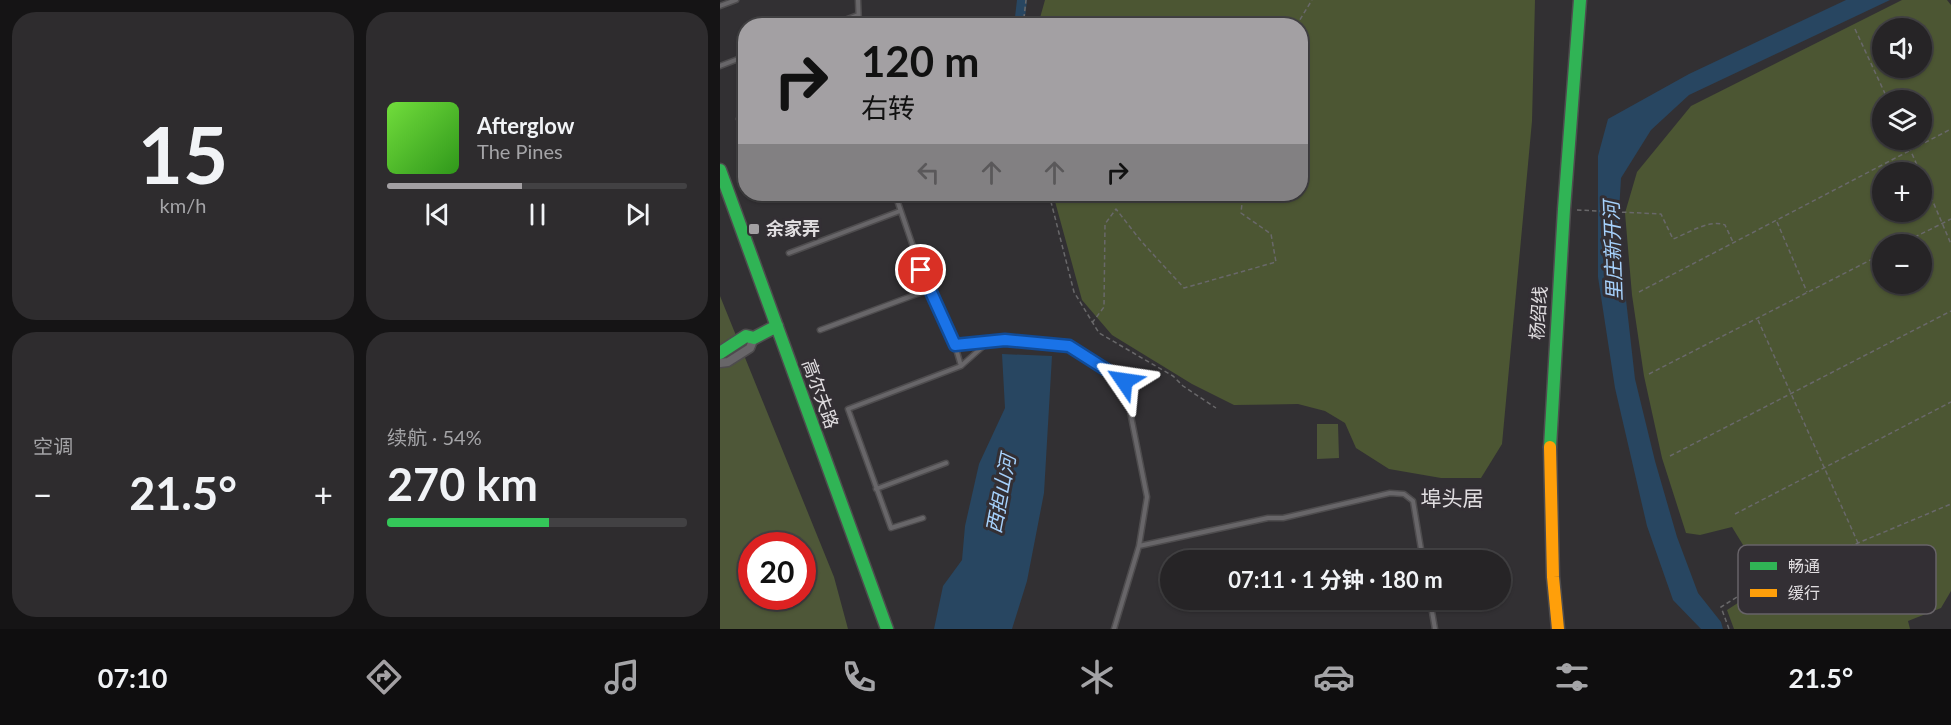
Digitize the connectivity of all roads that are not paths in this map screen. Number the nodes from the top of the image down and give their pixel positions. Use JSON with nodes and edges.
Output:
{"nodes":[{"id":1,"x":736,"y":0,"type":"edge"},
{"id":2,"x":858,"y":0,"type":"edge"},
{"id":3,"x":1580,"y":0,"type":"edge"},
{"id":4,"x":720,"y":6,"type":"edge"},
{"id":5,"x":858,"y":15,"type":"junction"},
{"id":6,"x":850,"y":18,"type":"edge"},
{"id":7,"x":858,"y":18,"type":"edge"},
{"id":8,"x":738,"y":59,"type":"edge"},
{"id":9,"x":720,"y":66,"type":"edge"},
{"id":10,"x":720,"y":170,"type":"edge"},
{"id":11,"x":897,"y":201,"type":"edge"},
{"id":12,"x":900,"y":211,"type":"junction"},
{"id":13,"x":789,"y":253,"type":"dead end"},
{"id":14,"x":928,"y":290,"type":"junction"},
{"id":15,"x":777,"y":326,"type":"junction"},
{"id":16,"x":819,"y":330,"type":"dead end"},
{"id":17,"x":754,"y":338,"type":"junction"},
{"id":18,"x":989,"y":342,"type":"junction"},
{"id":19,"x":955,"y":345,"type":"junction"},
{"id":20,"x":720,"y":352,"type":"edge"},
{"id":21,"x":720,"y":363,"type":"edge"},
{"id":22,"x":961,"y":366,"type":"junction"},
{"id":23,"x":946,"y":463,"type":"dead end"},
{"id":24,"x":876,"y":489,"type":"junction"},
{"id":25,"x":923,"y":518,"type":"dead end"},
{"id":26,"x":1139,"y":546,"type":"junction"},
{"id":27,"x":1422,"y":550,"type":"edge"},
{"id":28,"x":1432,"y":610,"type":"edge"},
{"id":29,"x":887,"y":629,"type":"edge"},
{"id":30,"x":1114,"y":629,"type":"edge"},
{"id":31,"x":1435,"y":629,"type":"edge"},
{"id":32,"x":1558,"y":629,"type":"edge"}],
"edges":[{"from":1,"to":4,"type":"lane"},
{"from":2,"to":5,"type":"lane"},
{"from":3,"to":32,"type":"main road","name":"杨绍线"},
{"from":5,"to":6,"type":"lane"},
{"from":5,"to":7,"type":"lane"},
{"from":8,"to":9,"type":"lane"},
{"from":10,"to":15,"type":"main road","name":"高尔夫路"},
{"from":11,"to":12,"type":"lane"},
{"from":12,"to":13,"type":"lane"},
{"from":12,"to":14,"type":"lane"},
{"from":14,"to":16,"type":"lane"},
{"from":14,"to":19,"type":"lane"},
{"from":15,"to":17,"type":"main road"},
{"from":15,"to":29,"type":"main road","name":"高尔夫路"},
{"from":17,"to":20,"type":"main road"},
{"from":17,"to":21,"type":"street"},
{"from":18,"to":19,"type":"lane"},
{"from":18,"to":22,"type":"lane"},
{"from":18,"to":26,"type":"lane"},
{"from":19,"to":22,"type":"lane"},
{"from":22,"to":24,"type":"lane"},
{"from":23,"to":24,"type":"lane"},
{"from":24,"to":25,"type":"lane"},
{"from":26,"to":27,"type":"lane"},
{"from":26,"to":30,"type":"lane"},
{"from":28,"to":31,"type":"lane"}]}
